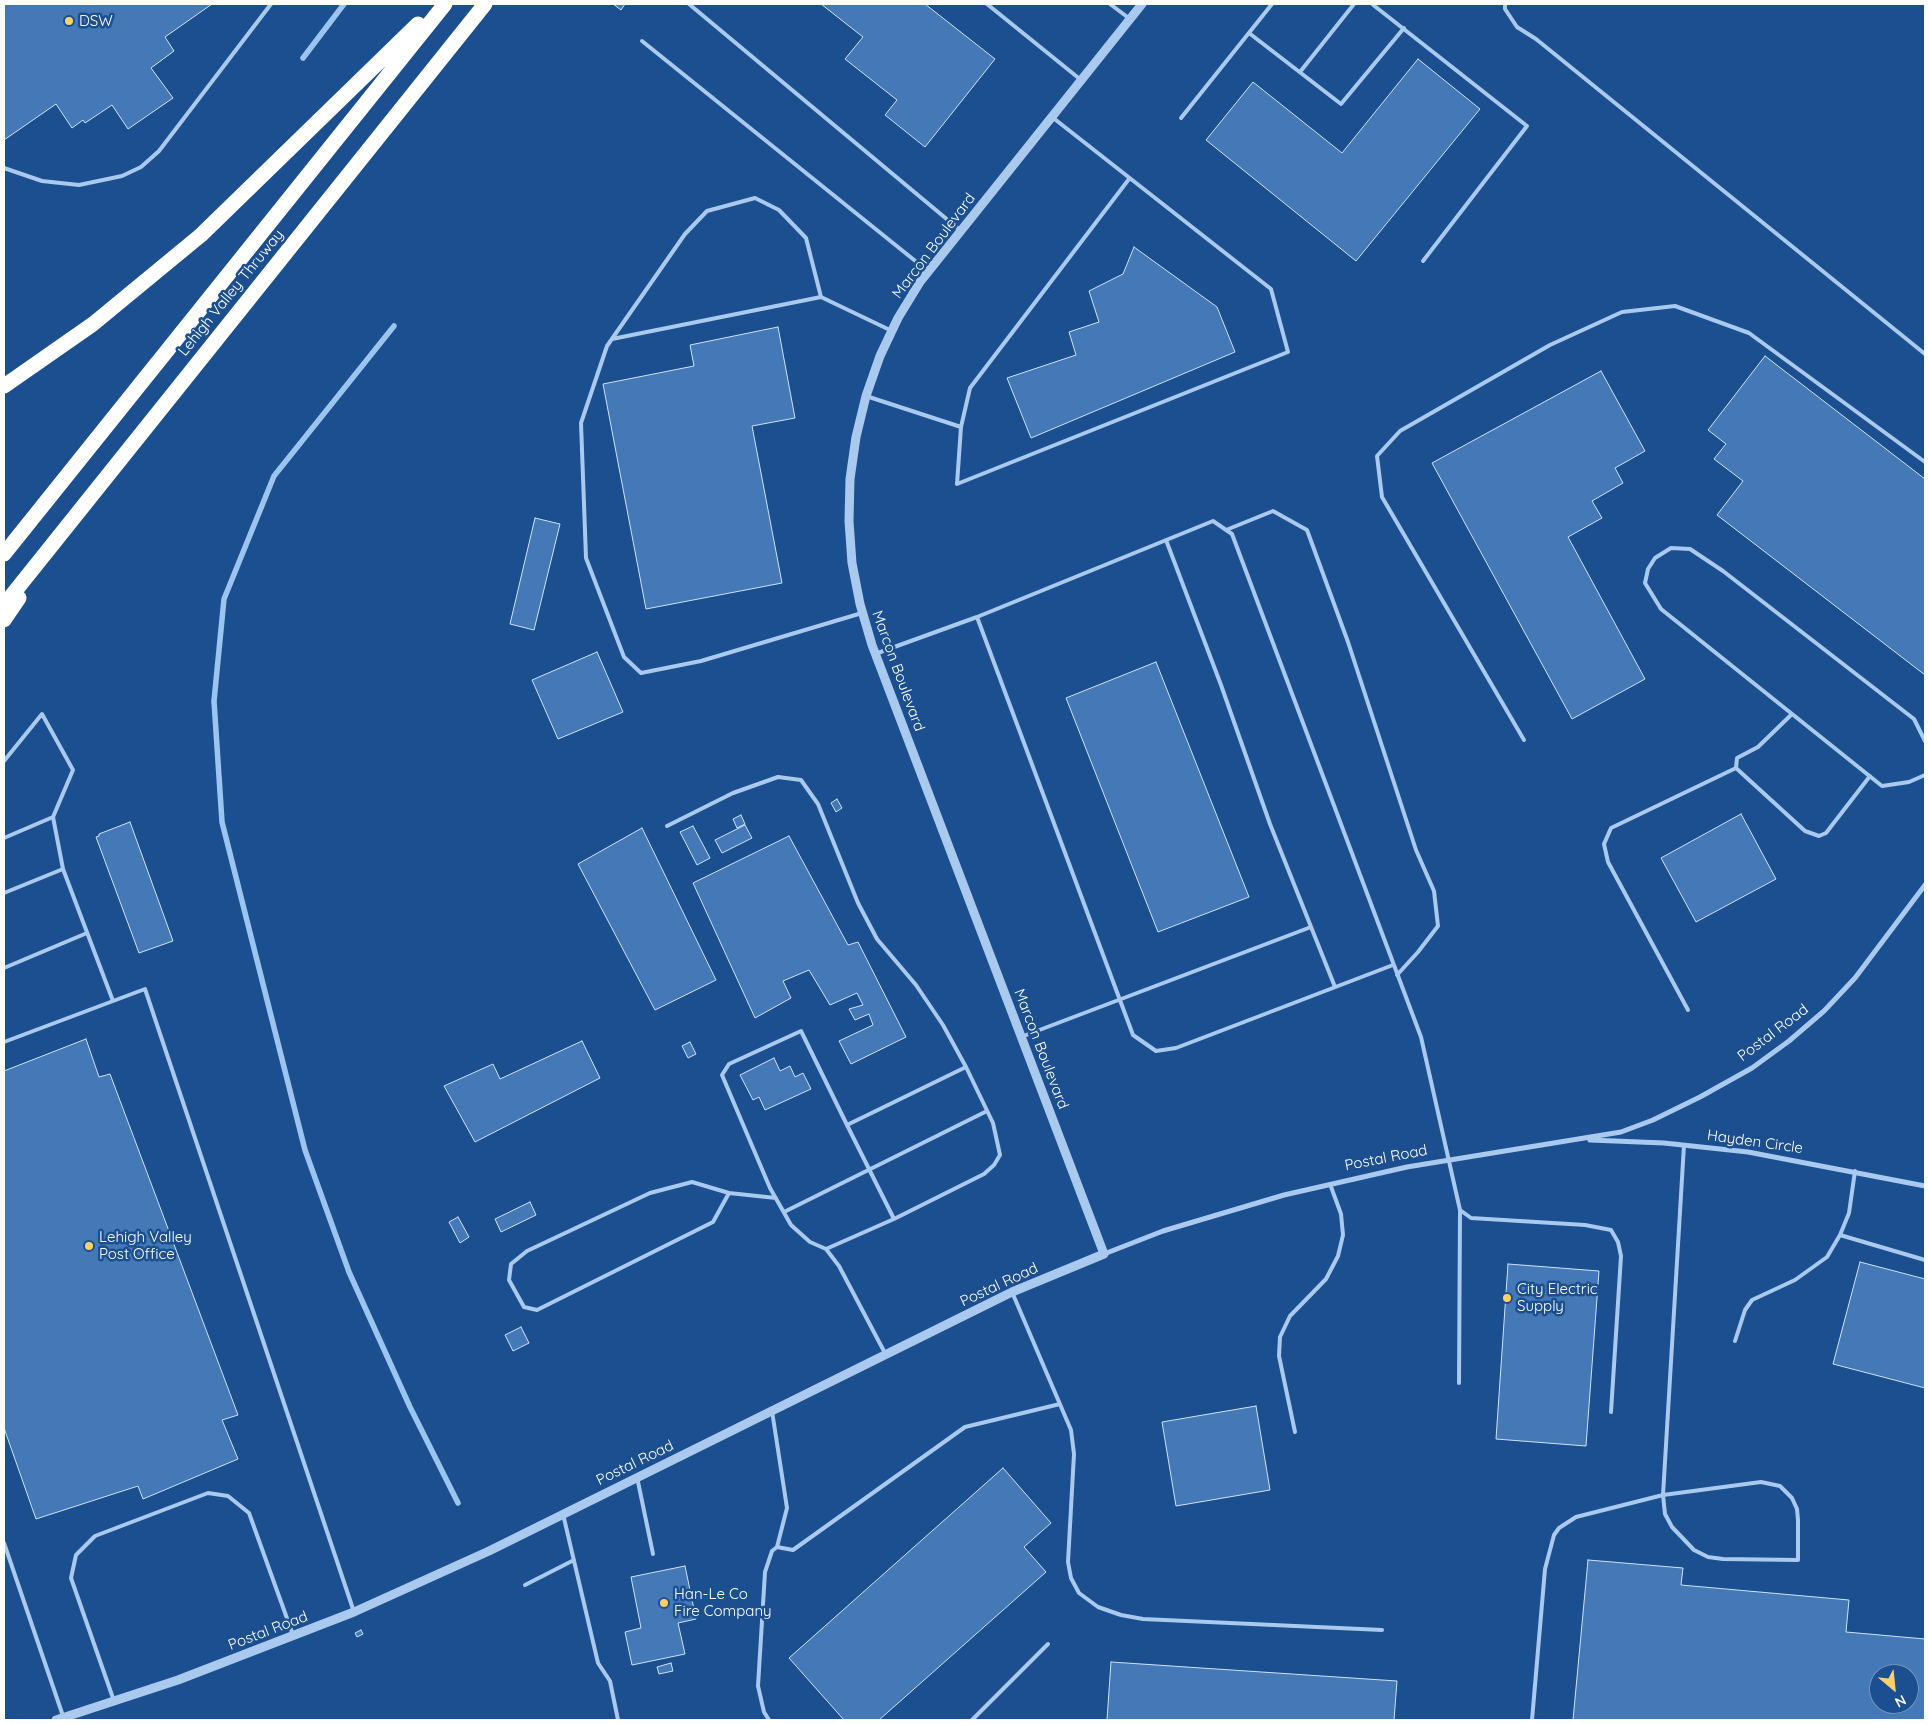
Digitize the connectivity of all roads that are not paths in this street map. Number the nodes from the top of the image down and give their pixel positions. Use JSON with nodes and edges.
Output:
{"nodes":[{"id":1,"x":271,"y":4,"type":"edge"},
{"id":2,"x":438,"y":4,"type":"edge"},
{"id":3,"x":444,"y":4,"type":"edge"},
{"id":4,"x":485,"y":4,"type":"edge"},
{"id":5,"x":689,"y":4,"type":"edge"},
{"id":6,"x":987,"y":4,"type":"edge"},
{"id":7,"x":1110,"y":4,"type":"edge"},
{"id":8,"x":1142,"y":4,"type":"edge"},
{"id":9,"x":1272,"y":4,"type":"edge"},
{"id":10,"x":1354,"y":4,"type":"edge"},
{"id":11,"x":1372,"y":4,"type":"edge"},
{"id":12,"x":1505,"y":4,"type":"edge"},
{"id":13,"x":1130,"y":19,"type":"junction"},
{"id":14,"x":1404,"y":28,"type":"junction"},
{"id":15,"x":1249,"y":33,"type":"junction"},
{"id":16,"x":642,"y":41,"type":"dead end"},
{"id":17,"x":1300,"y":72,"type":"junction"},
{"id":18,"x":1081,"y":80,"type":"junction"},
{"id":19,"x":1052,"y":117,"type":"junction"},
{"id":20,"x":1181,"y":118,"type":"dead end"},
{"id":21,"x":4,"y":168,"type":"edge"},
{"id":22,"x":1129,"y":178,"type":"junction"},
{"id":23,"x":961,"y":231,"type":"junction"},
{"id":24,"x":1423,"y":260,"type":"dead end"},
{"id":25,"x":929,"y":272,"type":"junction"},
{"id":26,"x":821,"y":297,"type":"junction"},
{"id":27,"x":892,"y":331,"type":"junction"},
{"id":28,"x":612,"y":339,"type":"junction"},
{"id":29,"x":1925,"y":354,"type":"edge"},
{"id":30,"x":4,"y":386,"type":"edge"},
{"id":31,"x":866,"y":396,"type":"junction"},
{"id":32,"x":961,"y":426,"type":"junction"},
{"id":33,"x":1925,"y":462,"type":"edge"},
{"id":34,"x":110,"y":472,"type":"junction"},
{"id":35,"x":1226,"y":530,"type":"junction"},
{"id":36,"x":1166,"y":540,"type":"junction"},
{"id":37,"x":4,"y":554,"type":"edge"},
{"id":38,"x":4,"y":605,"type":"edge"},
{"id":39,"x":862,"y":612,"type":"junction"},
{"id":40,"x":977,"y":617,"type":"junction"},
{"id":41,"x":4,"y":620,"type":"edge"},
{"id":42,"x":875,"y":654,"type":"junction"},
{"id":43,"x":1792,"y":714,"type":"junction"},
{"id":44,"x":1524,"y":740,"type":"dead end"},
{"id":45,"x":1925,"y":741,"type":"edge"},
{"id":46,"x":4,"y":761,"type":"edge"},
{"id":47,"x":1736,"y":768,"type":"junction"},
{"id":48,"x":1925,"y":775,"type":"edge"},
{"id":49,"x":1870,"y":776,"type":"junction"},
{"id":50,"x":53,"y":817,"type":"junction"},
{"id":51,"x":667,"y":826,"type":"dead end"},
{"id":52,"x":4,"y":838,"type":"edge"},
{"id":53,"x":63,"y":869,"type":"junction"},
{"id":54,"x":1925,"y":885,"type":"edge"},
{"id":55,"x":4,"y":893,"type":"edge"},
{"id":56,"x":1310,"y":927,"type":"junction"},
{"id":57,"x":87,"y":933,"type":"junction"},
{"id":58,"x":1393,"y":965,"type":"junction"},
{"id":59,"x":4,"y":968,"type":"edge"},
{"id":60,"x":1397,"y":974,"type":"junction"},
{"id":61,"x":1335,"y":987,"type":"junction"},
{"id":62,"x":113,"y":1000,"type":"junction"},
{"id":63,"x":1120,"y":1000,"type":"junction"},
{"id":64,"x":1688,"y":1010,"type":"dead end"},
{"id":65,"x":1021,"y":1037,"type":"junction"},
{"id":66,"x":4,"y":1042,"type":"edge"},
{"id":67,"x":966,"y":1068,"type":"junction"},
{"id":68,"x":987,"y":1111,"type":"junction"},
{"id":69,"x":848,"y":1125,"type":"junction"},
{"id":70,"x":1580,"y":1140,"type":"junction"},
{"id":71,"x":1684,"y":1145,"type":"junction"},
{"id":72,"x":1449,"y":1161,"type":"junction"},
{"id":73,"x":870,"y":1169,"type":"junction"},
{"id":74,"x":1855,"y":1171,"type":"junction"},
{"id":75,"x":1330,"y":1184,"type":"junction"},
{"id":76,"x":1925,"y":1186,"type":"edge"},
{"id":77,"x":729,"y":1193,"type":"junction"},
{"id":78,"x":776,"y":1198,"type":"junction"},
{"id":79,"x":1460,"y":1210,"type":"junction"},
{"id":80,"x":784,"y":1212,"type":"junction"},
{"id":81,"x":894,"y":1219,"type":"junction"},
{"id":82,"x":1840,"y":1235,"type":"junction"},
{"id":83,"x":826,"y":1249,"type":"junction"},
{"id":84,"x":1104,"y":1254,"type":"junction"},
{"id":85,"x":1925,"y":1260,"type":"edge"},
{"id":86,"x":1012,"y":1292,"type":"junction"},
{"id":87,"x":1735,"y":1341,"type":"dead end"},
{"id":88,"x":886,"y":1354,"type":"junction"},
{"id":89,"x":1459,"y":1383,"type":"dead end"},
{"id":90,"x":1060,"y":1404,"type":"junction"},
{"id":91,"x":772,"y":1411,"type":"junction"},
{"id":92,"x":1611,"y":1412,"type":"dead end"},
{"id":93,"x":1294,"y":1432,"type":"dead end"},
{"id":94,"x":637,"y":1478,"type":"junction"},
{"id":95,"x":1663,"y":1496,"type":"junction"},
{"id":96,"x":563,"y":1514,"type":"junction"},
{"id":97,"x":4,"y":1543,"type":"edge"},
{"id":98,"x":777,"y":1547,"type":"junction"},
{"id":99,"x":653,"y":1554,"type":"dead end"},
{"id":100,"x":6,"y":1557,"type":"edge"},
{"id":101,"x":574,"y":1560,"type":"junction"},
{"id":102,"x":525,"y":1585,"type":"dead end"},
{"id":103,"x":354,"y":1612,"type":"junction"},
{"id":104,"x":1382,"y":1630,"type":"dead end"},
{"id":105,"x":294,"y":1637,"type":"junction"},
{"id":106,"x":1048,"y":1644,"type":"dead end"},
{"id":107,"x":114,"y":1702,"type":"junction"},
{"id":108,"x":60,"y":1719,"type":"edge"},
{"id":109,"x":618,"y":1720,"type":"edge"},
{"id":110,"x":769,"y":1720,"type":"edge"},
{"id":111,"x":972,"y":1720,"type":"edge"},
{"id":112,"x":1532,"y":1720,"type":"edge"}],
"edges":[{"from":1,"to":21,"type":"lane"},
{"from":2,"to":30,"type":"highway"},
{"from":3,"to":37,"type":"highway","name":"Lehigh Valley Thruway"},
{"from":4,"to":34,"type":"highway","name":"Lehigh Valley Thruway"},
{"from":5,"to":23,"type":"lane"},
{"from":6,"to":18,"type":"lane"},
{"from":7,"to":13,"type":"lane"},
{"from":8,"to":13,"type":"street","name":"Marcon Boulevard"},
{"from":9,"to":15,"type":"lane"},
{"from":10,"to":17,"type":"lane"},
{"from":11,"to":14,"type":"lane"},
{"from":12,"to":29,"type":"lane"},
{"from":13,"to":18,"type":"street","name":"Marcon Boulevard"},
{"from":14,"to":17,"type":"lane"},
{"from":14,"to":24,"type":"lane"},
{"from":15,"to":17,"type":"lane"},
{"from":15,"to":20,"type":"lane"},
{"from":16,"to":25,"type":"lane"},
{"from":18,"to":19,"type":"street","name":"Marcon Boulevard"},
{"from":19,"to":22,"type":"lane"},
{"from":19,"to":23,"type":"street","name":"Marcon Boulevard"},
{"from":22,"to":32,"type":"lane"},
{"from":22,"to":32,"type":"lane"},
{"from":23,"to":25,"type":"street","name":"Marcon Boulevard"},
{"from":25,"to":27,"type":"street","name":"Marcon Boulevard"},
{"from":26,"to":27,"type":"lane"},
{"from":26,"to":28,"type":"lane"},
{"from":26,"to":28,"type":"lane"},
{"from":27,"to":31,"type":"street","name":"Marcon Boulevard"},
{"from":28,"to":39,"type":"lane"},
{"from":31,"to":32,"type":"lane"},
{"from":31,"to":39,"type":"street","name":"Marcon Boulevard"},
{"from":33,"to":44,"type":"lane"},
{"from":34,"to":38,"type":"highway","name":"Lehigh Valley Thruway"},
{"from":34,"to":41,"type":"highway"},
{"from":35,"to":36,"type":"lane"},
{"from":35,"to":58,"type":"lane"},
{"from":35,"to":60,"type":"lane"},
{"from":36,"to":40,"type":"lane"},
{"from":36,"to":56,"type":"lane"},
{"from":39,"to":42,"type":"street","name":"Marcon Boulevard"},
{"from":40,"to":42,"type":"lane"},
{"from":40,"to":63,"type":"lane"},
{"from":42,"to":65,"type":"street","name":"Marcon Boulevard"},
{"from":43,"to":45,"type":"lane"},
{"from":43,"to":47,"type":"lane"},
{"from":43,"to":49,"type":"lane"},
{"from":46,"to":50,"type":"lane"},
{"from":47,"to":49,"type":"lane"},
{"from":47,"to":64,"type":"lane"},
{"from":48,"to":49,"type":"lane"},
{"from":50,"to":52,"type":"lane"},
{"from":50,"to":53,"type":"lane"},
{"from":51,"to":67,"type":"lane"},
{"from":53,"to":55,"type":"lane"},
{"from":53,"to":57,"type":"lane"},
{"from":54,"to":70,"type":"street","name":"Postal Road"},
{"from":56,"to":61,"type":"lane"},
{"from":56,"to":63,"type":"lane"},
{"from":57,"to":59,"type":"lane"},
{"from":57,"to":62,"type":"lane"},
{"from":58,"to":60,"type":"lane"},
{"from":58,"to":61,"type":"lane"},
{"from":60,"to":72,"type":"lane"},
{"from":61,"to":63,"type":"lane"},
{"from":62,"to":66,"type":"lane"},
{"from":62,"to":103,"type":"lane"},
{"from":63,"to":65,"type":"lane"},
{"from":65,"to":84,"type":"street","name":"Marcon Boulevard"},
{"from":67,"to":68,"type":"lane"},
{"from":67,"to":69,"type":"lane"},
{"from":68,"to":73,"type":"lane"},
{"from":68,"to":81,"type":"lane"},
{"from":69,"to":73,"type":"lane"},
{"from":69,"to":78,"type":"lane"},
{"from":70,"to":71,"type":"street","name":"Hayden Circle"},
{"from":70,"to":72,"type":"street","name":"Postal Road"},
{"from":71,"to":74,"type":"street","name":"Hayden Circle"},
{"from":71,"to":95,"type":"lane"},
{"from":72,"to":75,"type":"street","name":"Postal Road"},
{"from":72,"to":79,"type":"lane"},
{"from":73,"to":80,"type":"lane"},
{"from":73,"to":81,"type":"lane"},
{"from":74,"to":76,"type":"street","name":"Hayden Circle"},
{"from":74,"to":82,"type":"lane"},
{"from":75,"to":84,"type":"street","name":"Postal Road"},
{"from":75,"to":93,"type":"lane"},
{"from":77,"to":77,"type":"lane"},
{"from":77,"to":78,"type":"lane"},
{"from":78,"to":80,"type":"lane"},
{"from":79,"to":89,"type":"lane"},
{"from":79,"to":92,"type":"lane"},
{"from":80,"to":83,"type":"lane"},
{"from":81,"to":83,"type":"lane"},
{"from":82,"to":85,"type":"lane"},
{"from":82,"to":87,"type":"lane"},
{"from":83,"to":88,"type":"lane"},
{"from":84,"to":86,"type":"street","name":"Postal Road"},
{"from":86,"to":88,"type":"street","name":"Postal Road"},
{"from":86,"to":90,"type":"lane"},
{"from":88,"to":91,"type":"street","name":"Postal Road"},
{"from":90,"to":98,"type":"lane"},
{"from":90,"to":104,"type":"lane"},
{"from":91,"to":94,"type":"street","name":"Postal Road"},
{"from":91,"to":98,"type":"lane"},
{"from":94,"to":96,"type":"street","name":"Postal Road"},
{"from":94,"to":99,"type":"lane"},
{"from":95,"to":95,"type":"lane"},
{"from":95,"to":112,"type":"lane"},
{"from":96,"to":101,"type":"lane"},
{"from":96,"to":103,"type":"street","name":"Postal Road"},
{"from":97,"to":100,"type":"lane"},
{"from":98,"to":110,"type":"lane"},
{"from":100,"to":108,"type":"lane"},
{"from":101,"to":102,"type":"lane"},
{"from":101,"to":109,"type":"lane"},
{"from":103,"to":105,"type":"street","name":"Postal Road"},
{"from":105,"to":107,"type":"street","name":"Postal Road"},
{"from":105,"to":107,"type":"lane"},
{"from":106,"to":111,"type":"lane"},
{"from":107,"to":108,"type":"street","name":"Postal Road"}]}
